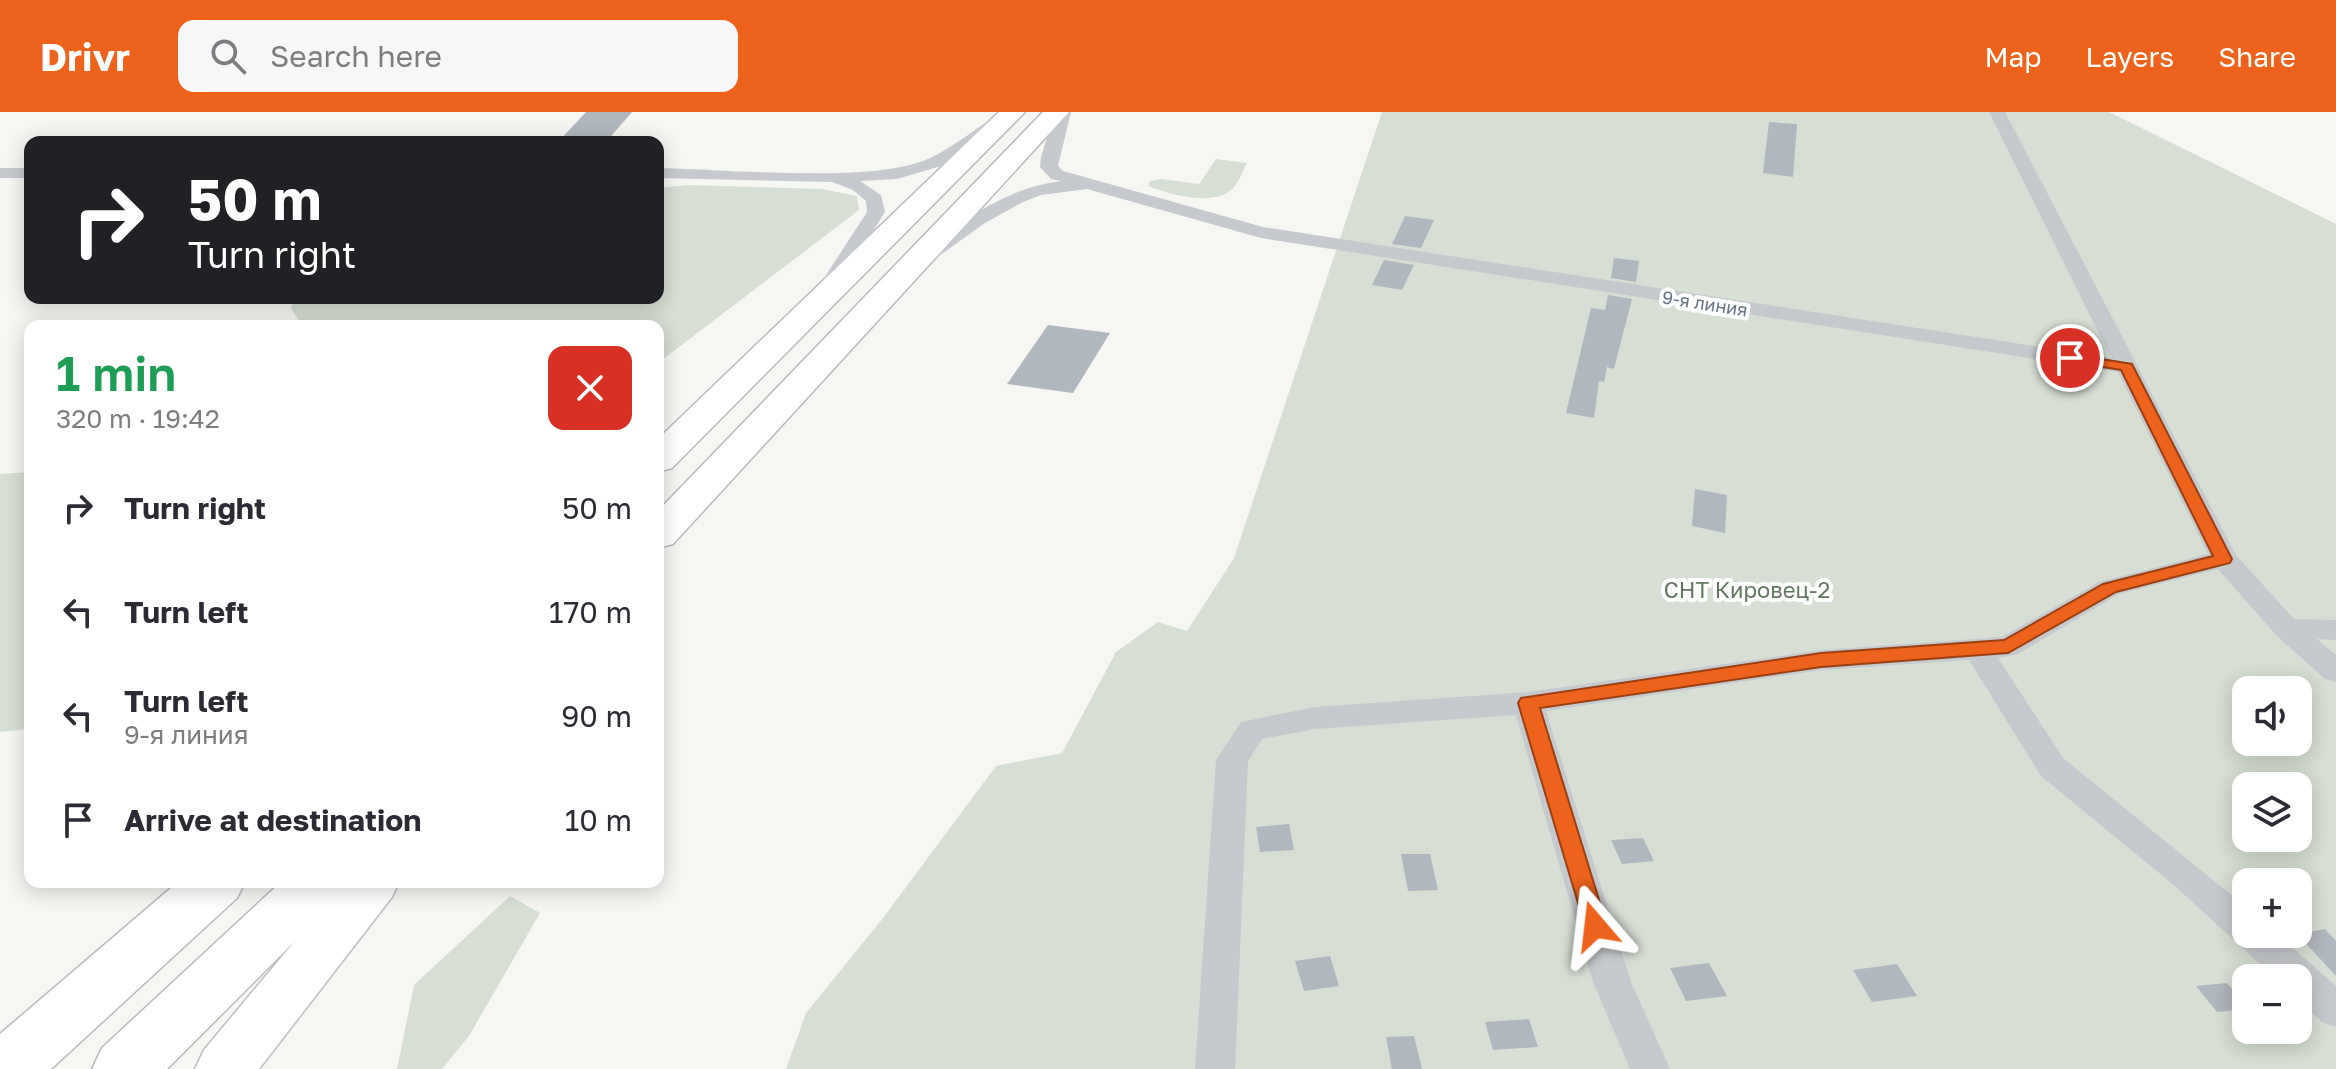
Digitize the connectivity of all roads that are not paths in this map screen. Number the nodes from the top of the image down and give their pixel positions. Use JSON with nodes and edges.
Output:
{"nodes":[{"id":1,"x":1012,"y":112,"type":"edge"},
{"id":2,"x":1057,"y":112,"type":"edge"},
{"id":3,"x":1063,"y":112,"type":"edge"},
{"id":4,"x":1997,"y":112,"type":"edge"},
{"id":5,"x":0,"y":173,"type":"edge"},
{"id":6,"x":24,"y":173,"type":"edge"},
{"id":7,"x":664,"y":173,"type":"edge"},
{"id":8,"x":827,"y":177,"type":"junction"},
{"id":9,"x":1105,"y":187,"type":"junction"},
{"id":10,"x":913,"y":265,"type":"junction"},
{"id":11,"x":823,"y":296,"type":"junction"},
{"id":12,"x":2127,"y":367,"type":"junction"},
{"id":13,"x":664,"y":454,"type":"edge"},
{"id":14,"x":664,"y":529,"type":"edge"},
{"id":15,"x":2224,"y":559,"type":"junction"},
{"id":16,"x":2286,"y":628,"type":"junction"},
{"id":17,"x":2336,"y":630,"type":"edge"},
{"id":18,"x":1977,"y":649,"type":"junction"},
{"id":19,"x":2336,"y":672,"type":"edge"},
{"id":20,"x":1528,"y":703,"type":"junction"},
{"id":21,"x":210,"y":888,"type":"edge"},
{"id":22,"x":312,"y":888,"type":"edge"},
{"id":23,"x":369,"y":888,"type":"edge"},
{"id":24,"x":2232,"y":916,"type":"edge"},
{"id":25,"x":2267,"y":948,"type":"edge"},
{"id":26,"x":2336,"y":1010,"type":"edge"},
{"id":27,"x":6,"y":1069,"type":"edge"},
{"id":28,"x":124,"y":1069,"type":"edge"},
{"id":29,"x":224,"y":1069,"type":"edge"},
{"id":30,"x":1215,"y":1069,"type":"edge"},
{"id":31,"x":1650,"y":1069,"type":"edge"}],
"edges":[{"from":1,"to":8,"type":"street"},
{"from":1,"to":11,"type":"highway"},
{"from":2,"to":10,"type":"highway"},
{"from":3,"to":9,"type":"street"},
{"from":4,"to":12,"type":"street"},
{"from":5,"to":6,"type":"street"},
{"from":7,"to":8,"type":"street"},
{"from":8,"to":11,"type":"street"},
{"from":9,"to":10,"type":"street"},
{"from":9,"to":12,"type":"street","name":"9-я линия"},
{"from":10,"to":14,"type":"highway"},
{"from":11,"to":13,"type":"highway"},
{"from":12,"to":15,"type":"street"},
{"from":15,"to":16,"type":"street"},
{"from":15,"to":18,"type":"street"},
{"from":16,"to":17,"type":"street"},
{"from":16,"to":19,"type":"street"},
{"from":18,"to":20,"type":"street"},
{"from":18,"to":24,"type":"street"},
{"from":20,"to":30,"type":"street"},
{"from":20,"to":31,"type":"street"},
{"from":21,"to":27,"type":"highway"},
{"from":22,"to":28,"type":"highway"},
{"from":23,"to":29,"type":"main road"},
{"from":25,"to":26,"type":"street"}]}
